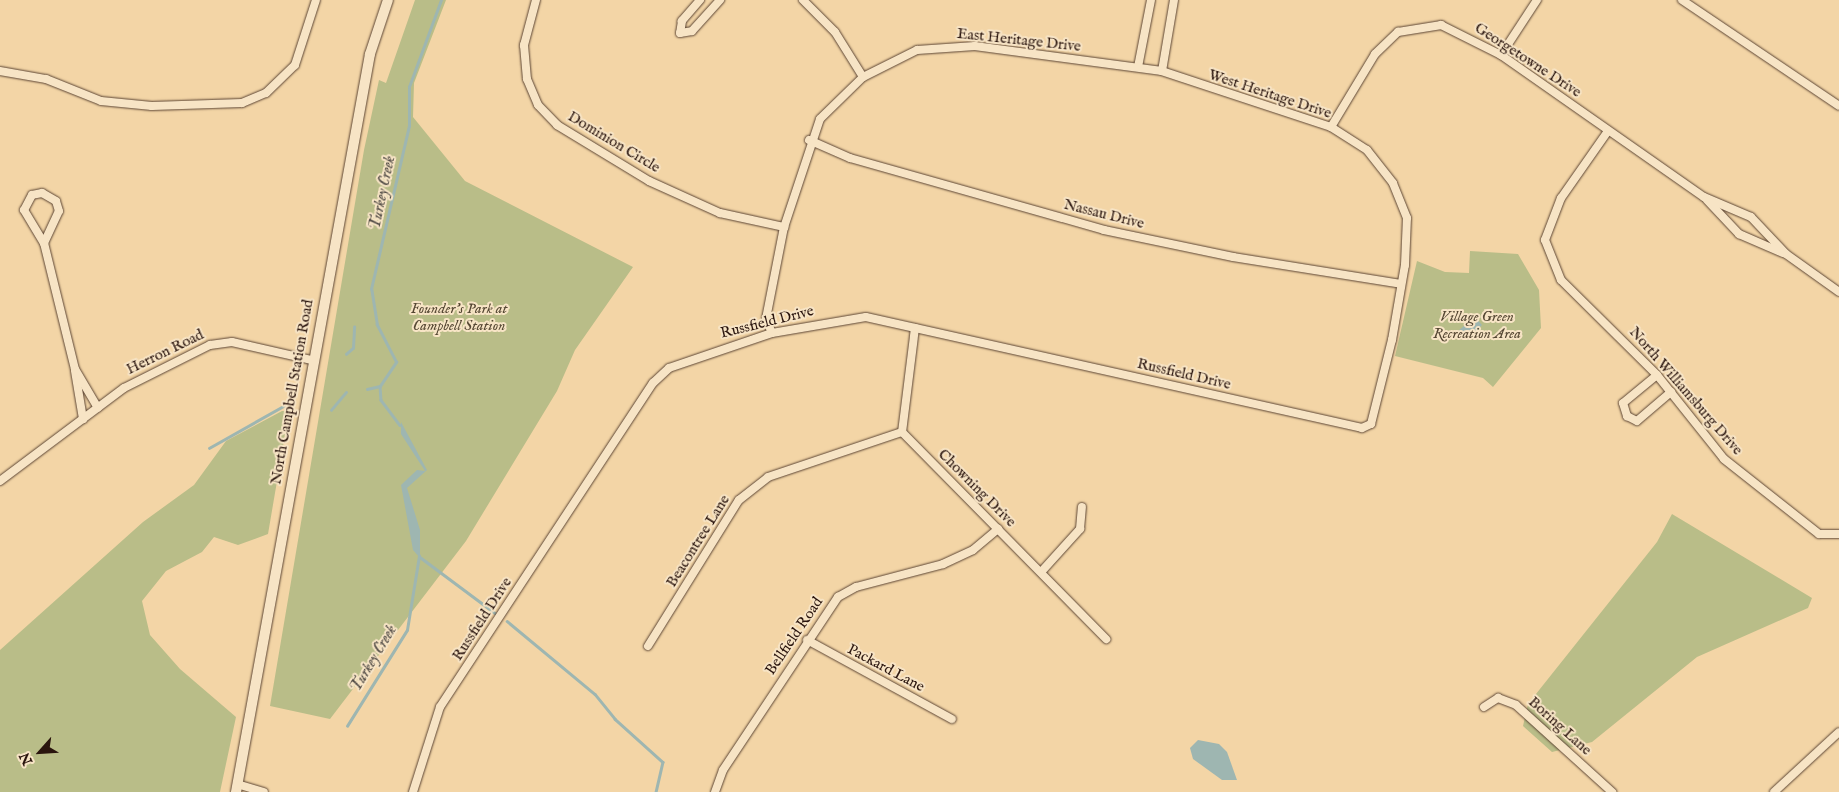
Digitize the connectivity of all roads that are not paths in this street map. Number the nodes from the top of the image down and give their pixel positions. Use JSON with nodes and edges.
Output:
{"nodes":[{"id":1,"x":316,"y":0,"type":"edge"},
{"id":2,"x":388,"y":0,"type":"edge"},
{"id":3,"x":536,"y":0,"type":"edge"},
{"id":4,"x":700,"y":0,"type":"edge"},
{"id":5,"x":720,"y":0,"type":"edge"},
{"id":6,"x":803,"y":0,"type":"edge"},
{"id":7,"x":1151,"y":0,"type":"edge"},
{"id":8,"x":1174,"y":0,"type":"edge"},
{"id":9,"x":1538,"y":0,"type":"edge"},
{"id":10,"x":1682,"y":0,"type":"edge"},
{"id":11,"x":1501,"y":55,"type":"junction"},
{"id":12,"x":1138,"y":66,"type":"junction"},
{"id":13,"x":0,"y":71,"type":"edge"},
{"id":14,"x":1162,"y":71,"type":"junction"},
{"id":15,"x":863,"y":77,"type":"junction"},
{"id":16,"x":1839,"y":106,"type":"edge"},
{"id":17,"x":1331,"y":127,"type":"junction"},
{"id":18,"x":1608,"y":131,"type":"junction"},
{"id":19,"x":809,"y":140,"type":"junction"},
{"id":20,"x":1704,"y":197,"type":"junction"},
{"id":21,"x":784,"y":227,"type":"junction"},
{"id":22,"x":44,"y":243,"type":"junction"},
{"id":23,"x":1786,"y":254,"type":"junction"},
{"id":24,"x":1401,"y":284,"type":"junction"},
{"id":25,"x":1839,"y":292,"type":"edge"},
{"id":26,"x":915,"y":328,"type":"junction"},
{"id":27,"x":772,"y":333,"type":"junction"},
{"id":28,"x":312,"y":360,"type":"junction"},
{"id":29,"x":75,"y":369,"type":"junction"},
{"id":30,"x":1657,"y":375,"type":"junction"},
{"id":31,"x":1671,"y":392,"type":"junction"},
{"id":32,"x":98,"y":408,"type":"junction"},
{"id":33,"x":83,"y":419,"type":"junction"},
{"id":34,"x":1362,"y":428,"type":"joint"},
{"id":35,"x":902,"y":432,"type":"junction"},
{"id":36,"x":0,"y":481,"type":"edge"},
{"id":37,"x":1082,"y":507,"type":"dead end"},
{"id":38,"x":998,"y":529,"type":"junction"},
{"id":39,"x":1839,"y":534,"type":"edge"},
{"id":40,"x":1042,"y":571,"type":"junction"},
{"id":41,"x":1106,"y":639,"type":"dead end"},
{"id":42,"x":807,"y":640,"type":"junction"},
{"id":43,"x":648,"y":646,"type":"dead end"},
{"id":44,"x":1484,"y":707,"type":"dead end"},
{"id":45,"x":952,"y":719,"type":"dead end"},
{"id":46,"x":1839,"y":732,"type":"edge"},
{"id":47,"x":237,"y":788,"type":"edge"},
{"id":48,"x":264,"y":792,"type":"edge"},
{"id":49,"x":413,"y":792,"type":"edge"},
{"id":50,"x":716,"y":792,"type":"edge"},
{"id":51,"x":1612,"y":792,"type":"edge"},
{"id":52,"x":1774,"y":792,"type":"edge"}],
"edges":[{"from":1,"to":13,"type":"street"},
{"from":2,"to":28,"type":"main road","name":"North Campbell Station Road"},
{"from":3,"to":21,"type":"street","name":"Dominion Circle"},
{"from":4,"to":5,"type":"street"},
{"from":6,"to":15,"type":"street"},
{"from":7,"to":12,"type":"street"},
{"from":8,"to":14,"type":"street"},
{"from":9,"to":11,"type":"street"},
{"from":10,"to":16,"type":"street"},
{"from":11,"to":17,"type":"street","name":"Georgetowne Drive"},
{"from":11,"to":18,"type":"street","name":"Georgetowne Drive"},
{"from":12,"to":14,"type":"street","name":"East Heritage Drive"},
{"from":12,"to":15,"type":"street","name":"East Heritage Drive"},
{"from":14,"to":17,"type":"street","name":"West Heritage Drive"},
{"from":15,"to":19,"type":"street","name":"East Heritage Drive"},
{"from":17,"to":24,"type":"street","name":"West Heritage Drive"},
{"from":18,"to":20,"type":"street","name":"Georgetowne Drive"},
{"from":18,"to":30,"type":"street","name":"North Williamsburg Drive"},
{"from":19,"to":21,"type":"street","name":"East Heritage Drive"},
{"from":19,"to":24,"type":"street","name":"Nassau Drive"},
{"from":20,"to":23,"type":"street","name":"Georgetowne Drive"},
{"from":20,"to":23,"type":"street","name":"Georgetowne Drive"},
{"from":21,"to":27,"type":"street","name":"East Heritage Drive"},
{"from":22,"to":22,"type":"street"},
{"from":22,"to":29,"type":"street"},
{"from":23,"to":25,"type":"street","name":"Georgetowne Drive"},
{"from":24,"to":34,"type":"street","name":"West Heritage Drive"},
{"from":26,"to":27,"type":"street","name":"Russfield Drive"},
{"from":26,"to":34,"type":"street","name":"Russfield Drive"},
{"from":26,"to":35,"type":"street"},
{"from":27,"to":49,"type":"street","name":"Russfield Drive"},
{"from":28,"to":32,"type":"street","name":"Herron Road"},
{"from":28,"to":47,"type":"main road","name":"North Campbell Station Road"},
{"from":29,"to":32,"type":"street"},
{"from":29,"to":33,"type":"street"},
{"from":30,"to":31,"type":"street","name":"North Williamsburg Drive"},
{"from":30,"to":31,"type":"street"},
{"from":31,"to":39,"type":"street","name":"North Williamsburg Drive"},
{"from":32,"to":33,"type":"street","name":"Herron Road"},
{"from":33,"to":36,"type":"street","name":"Herron Road"},
{"from":35,"to":38,"type":"street","name":"Chowning Drive"},
{"from":35,"to":43,"type":"street","name":"Beacontree Lane"},
{"from":37,"to":40,"type":"street"},
{"from":38,"to":40,"type":"street","name":"Chowning Drive"},
{"from":38,"to":42,"type":"street","name":"Bellfield Road"},
{"from":40,"to":41,"type":"street","name":"Chowning Drive"},
{"from":42,"to":45,"type":"street","name":"Packard Lane"},
{"from":42,"to":50,"type":"street","name":"Bellfield Road"},
{"from":44,"to":51,"type":"street","name":"Boring Lane"},
{"from":46,"to":52,"type":"street"},
{"from":47,"to":48,"type":"street"}]}
